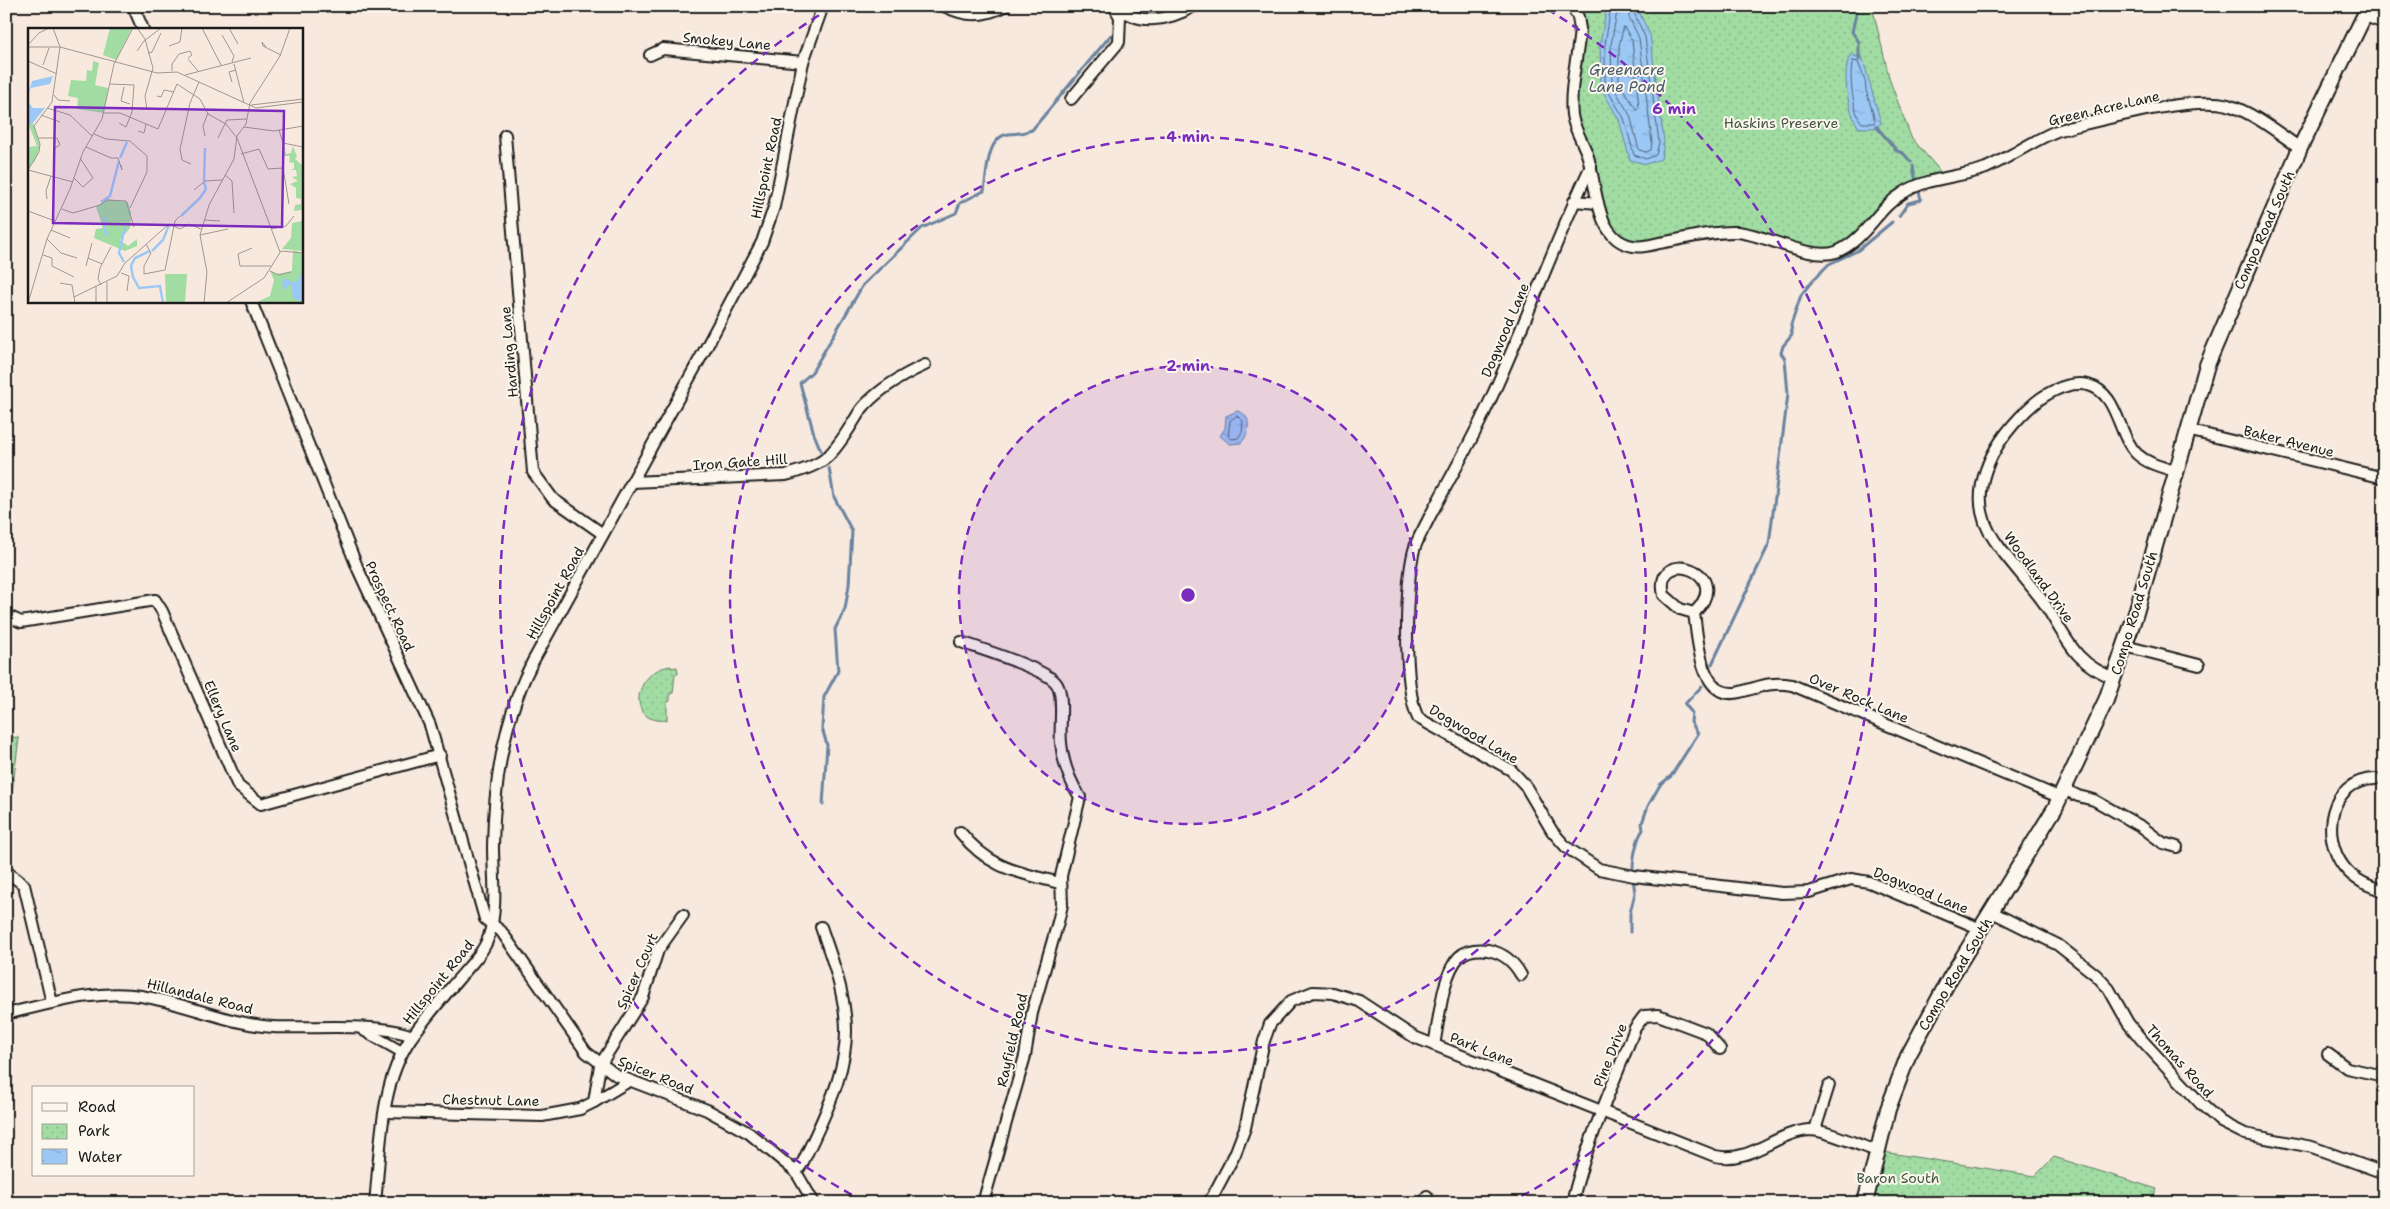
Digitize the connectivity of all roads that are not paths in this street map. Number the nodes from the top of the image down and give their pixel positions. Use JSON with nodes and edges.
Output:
{"nodes":[{"id":1,"x":133,"y":6,"type":"edge"},
{"id":2,"x":823,"y":6,"type":"edge"},
{"id":3,"x":944,"y":6,"type":"edge"},
{"id":4,"x":1005,"y":6,"type":"edge"},
{"id":5,"x":1115,"y":6,"type":"edge"},
{"id":6,"x":1194,"y":6,"type":"edge"},
{"id":7,"x":1572,"y":6,"type":"edge"},
{"id":8,"x":2367,"y":11,"type":"edge"},
{"id":9,"x":2384,"y":24,"type":"edge"},
{"id":10,"x":143,"y":28,"type":"edge"},
{"id":11,"x":650,"y":55,"type":"dead end"},
{"id":12,"x":803,"y":62,"type":"junction"},
{"id":13,"x":1071,"y":99,"type":"dead end"},
{"id":14,"x":505,"y":135,"type":"dead end"},
{"id":15,"x":2300,"y":148,"type":"junction"},
{"id":16,"x":1590,"y":166,"type":"junction"},
{"id":17,"x":1574,"y":201,"type":"junction"},
{"id":18,"x":1598,"y":203,"type":"junction"},
{"id":19,"x":251,"y":302,"type":"edge"},
{"id":20,"x":925,"y":365,"type":"dead end"},
{"id":21,"x":2187,"y":430,"type":"junction"},
{"id":22,"x":2175,"y":471,"type":"junction"},
{"id":23,"x":2384,"y":478,"type":"edge"},
{"id":24,"x":632,"y":482,"type":"junction"},
{"id":25,"x":603,"y":534,"type":"junction"},
{"id":26,"x":1694,"y":613,"type":"junction"},
{"id":27,"x":6,"y":616,"type":"edge"},
{"id":28,"x":961,"y":642,"type":"dead end"},
{"id":29,"x":2126,"y":646,"type":"junction"},
{"id":30,"x":2199,"y":665,"type":"dead end"},
{"id":31,"x":2115,"y":678,"type":"junction"},
{"id":32,"x":440,"y":755,"type":"junction"},
{"id":33,"x":2375,"y":780,"type":"dead end"},
{"id":34,"x":2063,"y":794,"type":"junction"},
{"id":35,"x":960,"y":832,"type":"dead end"},
{"id":36,"x":2177,"y":847,"type":"dead end"},
{"id":37,"x":6,"y":871,"type":"edge"},
{"id":38,"x":1060,"y":883,"type":"junction"},
{"id":39,"x":2384,"y":891,"type":"edge"},
{"id":40,"x":1992,"y":912,"type":"junction"},
{"id":41,"x":683,"y":915,"type":"dead end"},
{"id":42,"x":492,"y":924,"type":"junction"},
{"id":43,"x":821,"y":927,"type":"dead end"},
{"id":44,"x":1981,"y":929,"type":"junction"},
{"id":45,"x":1521,"y":975,"type":"dead end"},
{"id":46,"x":52,"y":1003,"type":"junction"},
{"id":47,"x":6,"y":1014,"type":"edge"},
{"id":48,"x":360,"y":1029,"type":"junction"},
{"id":49,"x":412,"y":1036,"type":"junction"},
{"id":50,"x":1434,"y":1045,"type":"junction"},
{"id":51,"x":1720,"y":1049,"type":"dead end"},
{"id":52,"x":402,"y":1052,"type":"junction"},
{"id":53,"x":2328,"y":1054,"type":"dead end"},
{"id":54,"x":600,"y":1065,"type":"junction"},
{"id":55,"x":2384,"y":1076,"type":"edge"},
{"id":56,"x":629,"y":1081,"type":"junction"},
{"id":57,"x":1829,"y":1085,"type":"dead end"},
{"id":58,"x":594,"y":1102,"type":"junction"},
{"id":59,"x":385,"y":1112,"type":"junction"},
{"id":60,"x":1602,"y":1112,"type":"junction"},
{"id":61,"x":1815,"y":1130,"type":"junction"},
{"id":62,"x":1877,"y":1151,"type":"junction"},
{"id":63,"x":796,"y":1172,"type":"junction"},
{"id":64,"x":2384,"y":1172,"type":"edge"},
{"id":65,"x":375,"y":1203,"type":"edge"},
{"id":66,"x":814,"y":1203,"type":"edge"},
{"id":67,"x":983,"y":1203,"type":"edge"},
{"id":68,"x":1209,"y":1203,"type":"edge"},
{"id":69,"x":1572,"y":1203,"type":"edge"},
{"id":70,"x":1865,"y":1203,"type":"edge"}],
"edges":[{"from":1,"to":10,"type":"street"},
{"from":2,"to":12,"type":"street","name":"Hillspoint Road"},
{"from":3,"to":4,"type":"street"},
{"from":5,"to":6,"type":"street"},
{"from":5,"to":13,"type":"street"},
{"from":7,"to":16,"type":"street","name":"Green Acre Lane"},
{"from":8,"to":9,"type":"street"},
{"from":8,"to":15,"type":"main road","name":"Compo Road South"},
{"from":11,"to":12,"type":"street","name":"Smokey Lane"},
{"from":12,"to":24,"type":"street","name":"Hillspoint Road"},
{"from":14,"to":25,"type":"street","name":"Harding Lane"},
{"from":15,"to":18,"type":"street","name":"Green Acre Lane"},
{"from":15,"to":21,"type":"main road","name":"Compo Road South"},
{"from":16,"to":17,"type":"street","name":"Dogwood Lane"},
{"from":16,"to":18,"type":"street","name":"Green Acre Lane"},
{"from":17,"to":18,"type":"street"},
{"from":17,"to":44,"type":"street","name":"Dogwood Lane"},
{"from":19,"to":32,"type":"street","name":"Prospect Road"},
{"from":20,"to":24,"type":"street","name":"Iron Gate Hill"},
{"from":21,"to":22,"type":"main road","name":"Compo Road South"},
{"from":21,"to":23,"type":"street","name":"Baker Avenue"},
{"from":22,"to":29,"type":"main road","name":"Compo Road South"},
{"from":22,"to":31,"type":"street","name":"Woodland Drive"},
{"from":24,"to":25,"type":"street","name":"Hillspoint Road"},
{"from":25,"to":42,"type":"street","name":"Hillspoint Road"},
{"from":26,"to":26,"type":"street"},
{"from":26,"to":34,"type":"street","name":"Over Rock Lane"},
{"from":27,"to":32,"type":"street","name":"Ellery Lane"},
{"from":28,"to":38,"type":"street","name":"Rayfield Road"},
{"from":29,"to":30,"type":"street"},
{"from":29,"to":31,"type":"main road","name":"Compo Road South"},
{"from":31,"to":34,"type":"main road","name":"Compo Road South"},
{"from":32,"to":42,"type":"street","name":"Prospect Road"},
{"from":33,"to":39,"type":"street"},
{"from":34,"to":36,"type":"street","name":"Over Rock Lane"},
{"from":34,"to":40,"type":"main road","name":"Compo Road South"},
{"from":35,"to":38,"type":"street"},
{"from":37,"to":46,"type":"street"},
{"from":38,"to":67,"type":"street","name":"Rayfield Road"},
{"from":40,"to":44,"type":"main road","name":"Compo Road South"},
{"from":40,"to":64,"type":"street","name":"Thomas Road"},
{"from":41,"to":54,"type":"street","name":"Spicer Court"},
{"from":42,"to":49,"type":"street","name":"Hillspoint Road"},
{"from":42,"to":54,"type":"street","name":"Spicer Road"},
{"from":43,"to":63,"type":"street"},
{"from":44,"to":62,"type":"main road","name":"Compo Road South"},
{"from":45,"to":50,"type":"street"},
{"from":46,"to":47,"type":"street","name":"Hillandale Road"},
{"from":46,"to":48,"type":"street","name":"Hillandale Road"},
{"from":48,"to":49,"type":"street","name":"Hillandale Road"},
{"from":48,"to":52,"type":"street","name":"Hillandale Road"},
{"from":49,"to":52,"type":"street","name":"Hillspoint Road"},
{"from":50,"to":60,"type":"street","name":"Park Lane"},
{"from":50,"to":68,"type":"street","name":"Park Lane"},
{"from":51,"to":60,"type":"street","name":"Pine Drive"},
{"from":52,"to":59,"type":"street","name":"Hillspoint Road"},
{"from":53,"to":55,"type":"street"},
{"from":54,"to":56,"type":"street","name":"Spicer Road"},
{"from":54,"to":58,"type":"street"},
{"from":56,"to":58,"type":"street","name":"Chestnut Lane"},
{"from":56,"to":63,"type":"street","name":"Spicer Road"},
{"from":57,"to":61,"type":"street"},
{"from":58,"to":59,"type":"street","name":"Chestnut Lane"},
{"from":59,"to":65,"type":"street","name":"Hillspoint Road"},
{"from":60,"to":61,"type":"street","name":"Park Lane"},
{"from":60,"to":69,"type":"street","name":"Pine Drive"},
{"from":61,"to":62,"type":"street","name":"Park Lane"},
{"from":62,"to":70,"type":"main road","name":"Compo Road South"},
{"from":63,"to":66,"type":"street","name":"Spicer Road"}]}
